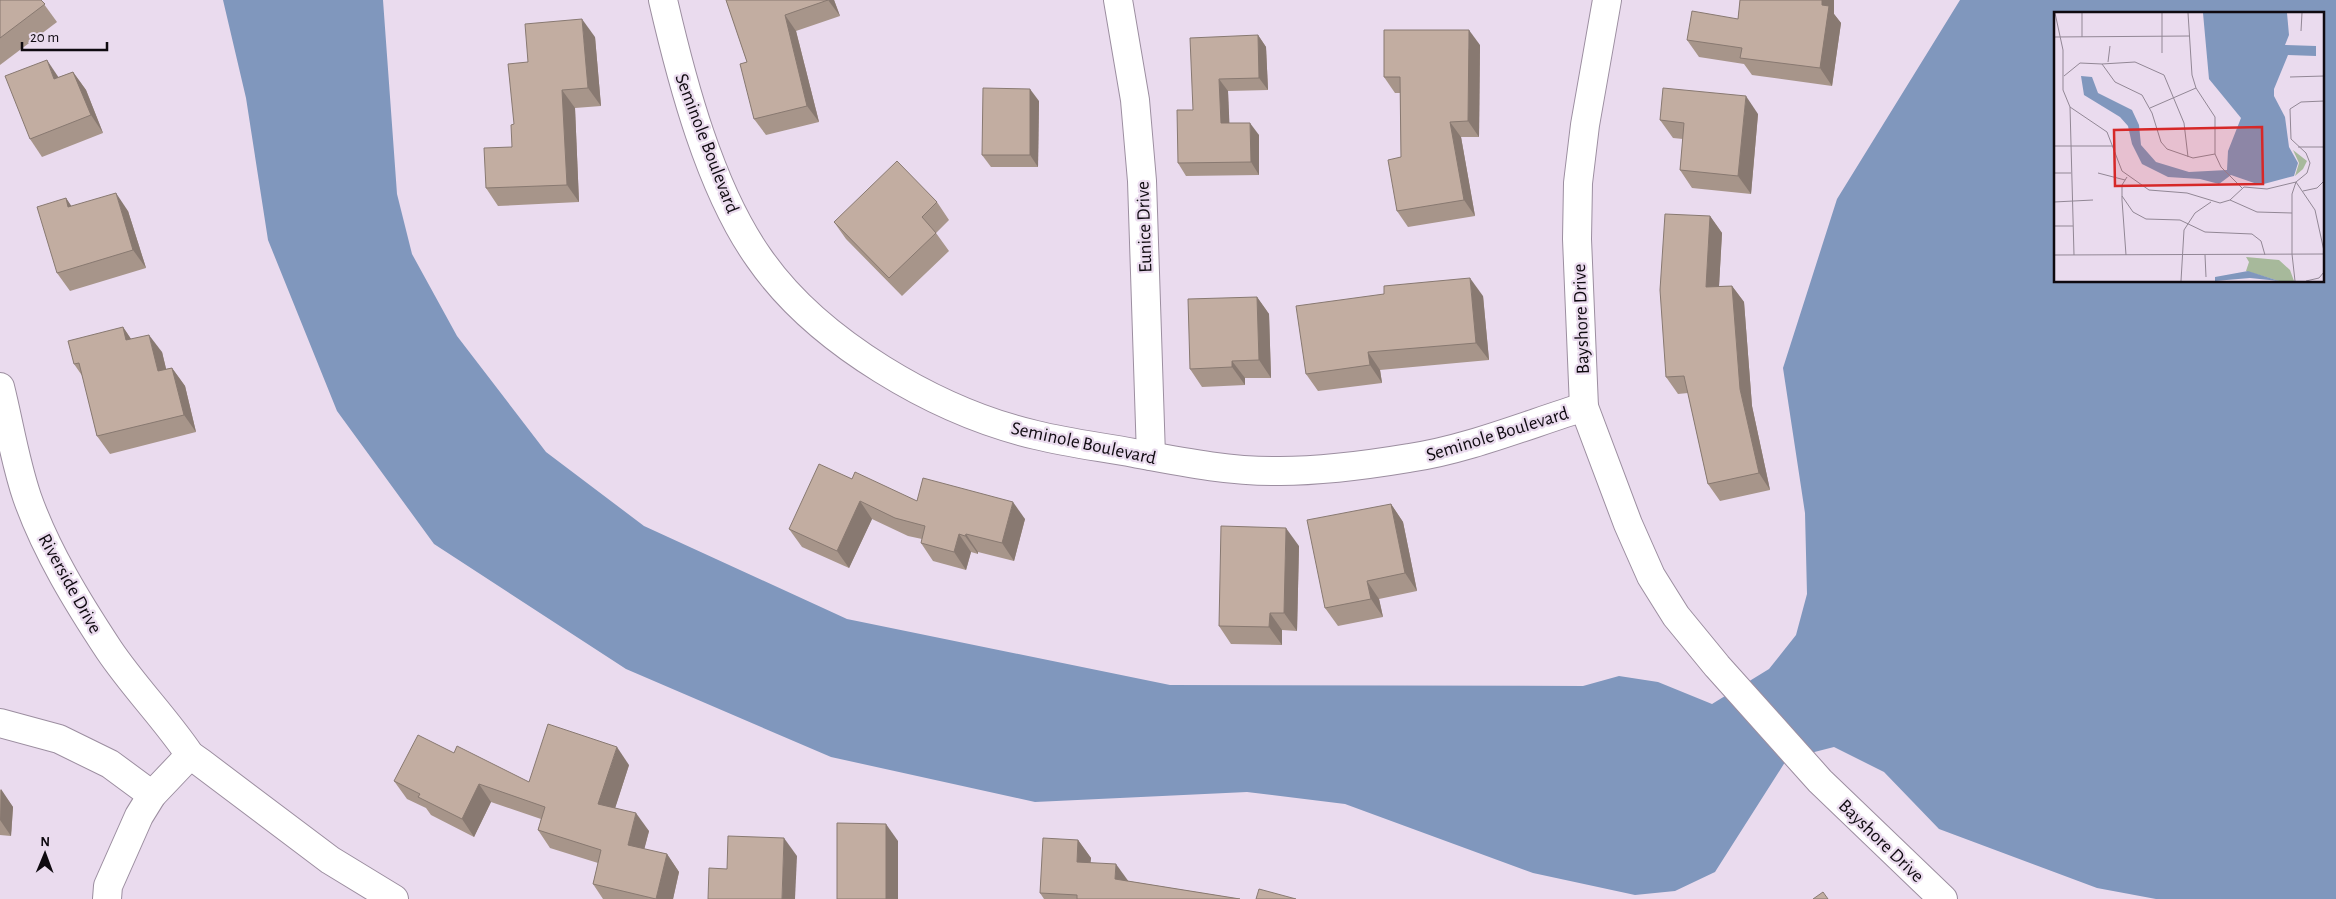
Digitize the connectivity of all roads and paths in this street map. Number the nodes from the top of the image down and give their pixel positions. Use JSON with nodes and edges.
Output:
{"nodes":[{"id":1,"x":663,"y":0,"type":"edge"},
{"id":2,"x":1118,"y":0,"type":"edge"},
{"id":3,"x":1607,"y":0,"type":"edge"},
{"id":4,"x":0,"y":387,"type":"edge"},
{"id":5,"x":1584,"y":406,"type":"junction"},
{"id":6,"x":1151,"y":456,"type":"junction"},
{"id":7,"x":0,"y":723,"type":"edge"},
{"id":8,"x":190,"y":755,"type":"junction"},
{"id":9,"x":152,"y":795,"type":"junction"},
{"id":10,"x":107,"y":899,"type":"edge"},
{"id":11,"x":394,"y":899,"type":"edge"},
{"id":12,"x":1944,"y":899,"type":"edge"}],
"edges":[{"from":1,"to":6,"type":"street","name":"Seminole Boulevard"},
{"from":2,"to":6,"type":"street","name":"Eunice Drive"},
{"from":3,"to":5,"type":"street","name":"Bayshore Drive"},
{"from":4,"to":8,"type":"street","name":"Riverside Drive"},
{"from":5,"to":6,"type":"street","name":"Seminole Boulevard"},
{"from":5,"to":12,"type":"street","name":"Bayshore Drive"},
{"from":7,"to":9,"type":"street"},
{"from":8,"to":9,"type":"street"},
{"from":8,"to":11,"type":"street","name":"Riverside Drive"},
{"from":9,"to":10,"type":"street"}]}
